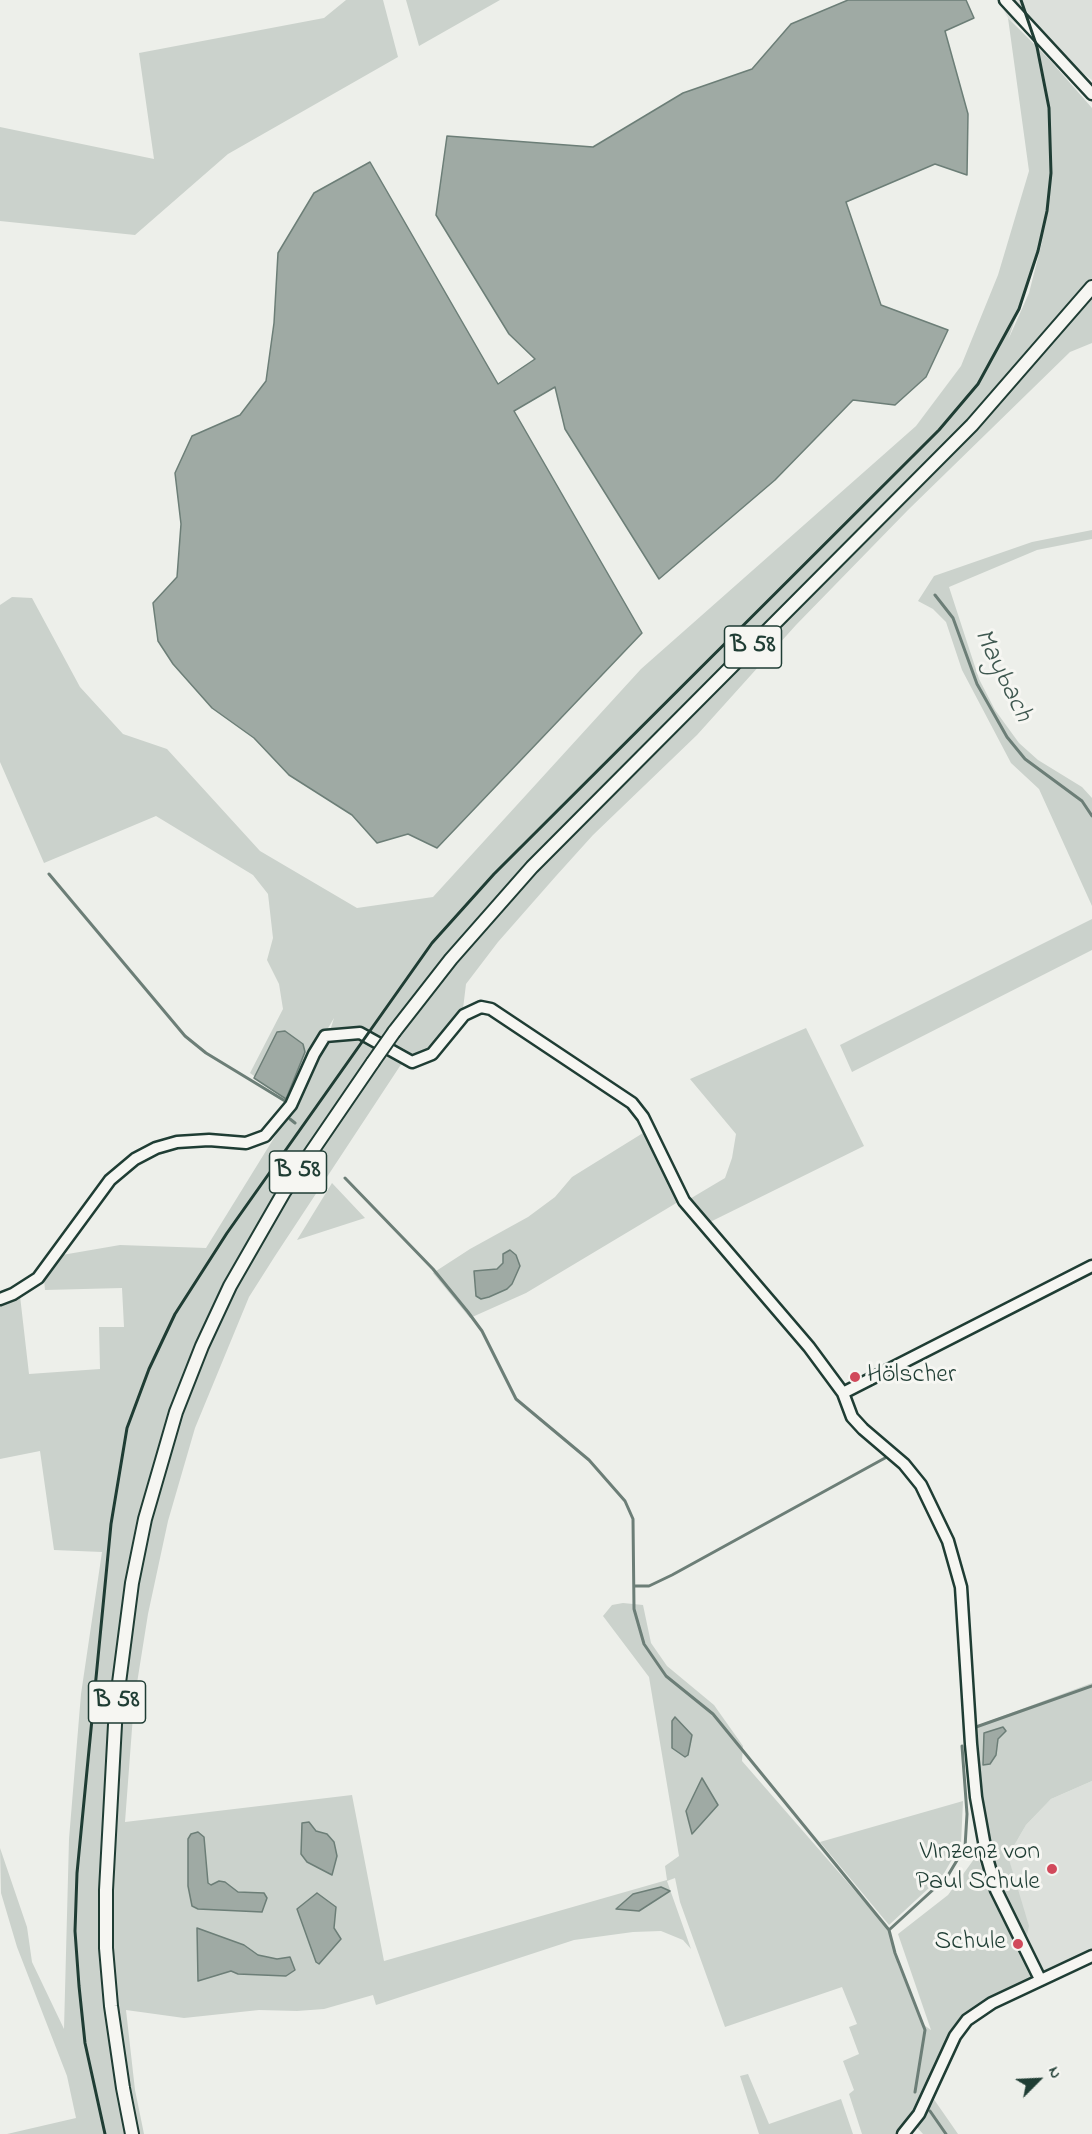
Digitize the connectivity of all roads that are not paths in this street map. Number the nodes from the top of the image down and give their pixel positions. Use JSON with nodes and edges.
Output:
{"nodes":[{"id":1,"x":1005,"y":0,"type":"edge"},
{"id":2,"x":1092,"y":94,"type":"edge"},
{"id":3,"x":1092,"y":287,"type":"edge"},
{"id":4,"x":1092,"y":1266,"type":"edge"},
{"id":5,"x":0,"y":1299,"type":"edge"},
{"id":6,"x":843,"y":1393,"type":"junction"},
{"id":7,"x":1092,"y":1956,"type":"edge"},
{"id":8,"x":1040,"y":1980,"type":"junction"},
{"id":9,"x":132,"y":2134,"type":"edge"},
{"id":10,"x":903,"y":2134,"type":"edge"}],
"edges":[{"from":1,"to":2,"type":"street"},
{"from":3,"to":9,"type":"main road","number":"B 58","bridge":true},
{"from":4,"to":6,"type":"street"},
{"from":5,"to":6,"type":"street"},
{"from":6,"to":8,"type":"street"},
{"from":7,"to":8,"type":"street"},
{"from":8,"to":10,"type":"street"}]}
